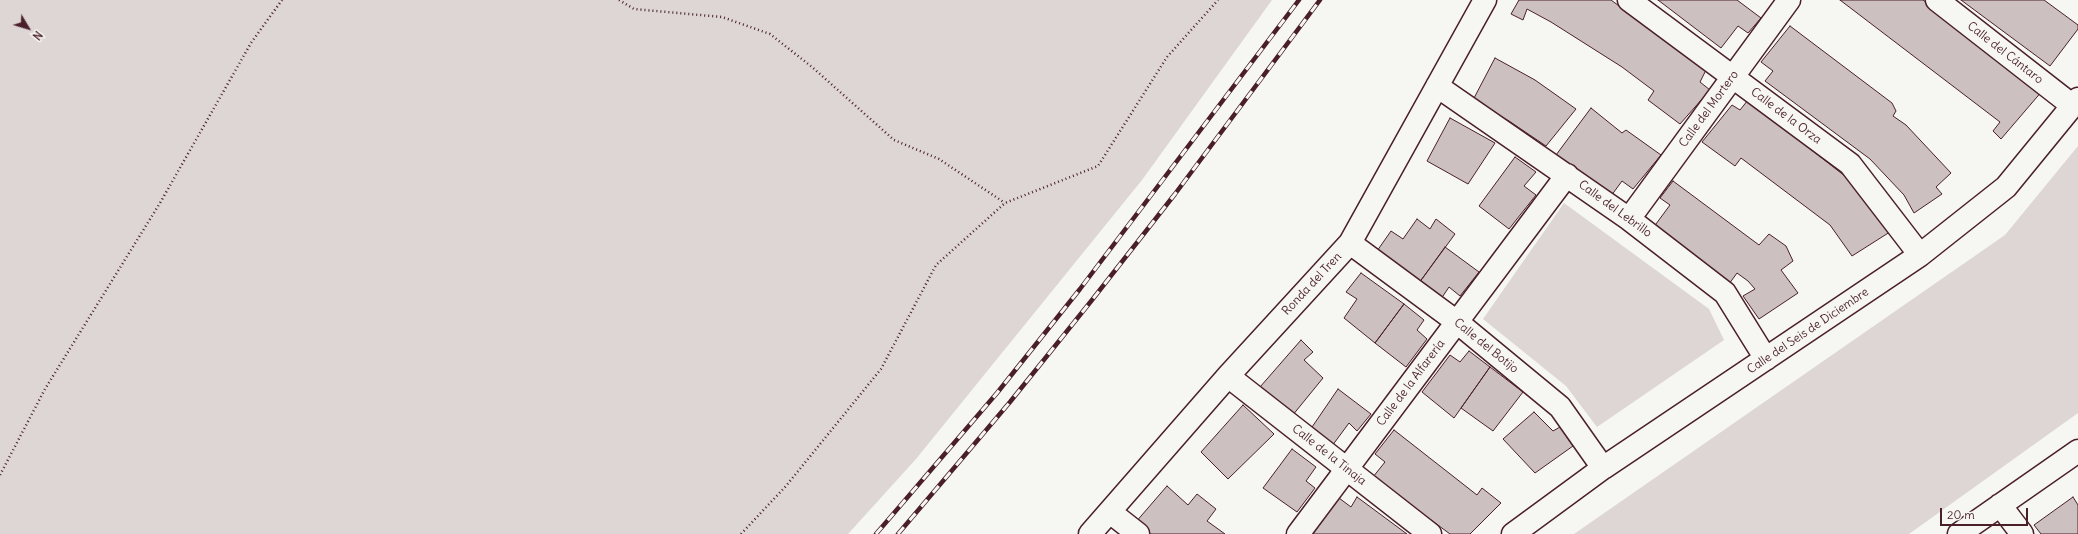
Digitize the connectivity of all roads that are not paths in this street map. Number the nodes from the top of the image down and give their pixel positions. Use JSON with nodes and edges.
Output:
{"nodes":[{"id":1,"x":1485,"y":0,"type":"edge"},
{"id":2,"x":1629,"y":0,"type":"edge"},
{"id":3,"x":1789,"y":0,"type":"edge"},
{"id":4,"x":1937,"y":0,"type":"edge"},
{"id":5,"x":1733,"y":77,"type":"junction"},
{"id":6,"x":1437,"y":86,"type":"junction"},
{"id":7,"x":2076,"y":102,"type":"edge"},
{"id":8,"x":1567,"y":175,"type":"junction"},
{"id":9,"x":1629,"y":219,"type":"junction"},
{"id":10,"x":1350,"y":242,"type":"junction"},
{"id":11,"x":1920,"y":256,"type":"junction"},
{"id":12,"x":1457,"y":322,"type":"junction"},
{"id":13,"x":1766,"y":359,"type":"junction"},
{"id":14,"x":1228,"y":376,"type":"junction"},
{"id":15,"x":2078,"y":451,"type":"edge"},
{"id":16,"x":1603,"y":468,"type":"junction"},
{"id":17,"x":1346,"y":469,"type":"junction"},
{"id":18,"x":2000,"y":506,"type":"junction"},
{"id":19,"x":1110,"y":512,"type":"junction"},
{"id":20,"x":1090,"y":534,"type":"edge"},
{"id":21,"x":1138,"y":534,"type":"edge"},
{"id":22,"x":1298,"y":534,"type":"edge"},
{"id":23,"x":1430,"y":534,"type":"edge"},
{"id":24,"x":1513,"y":534,"type":"edge"},
{"id":25,"x":1959,"y":534,"type":"edge"},
{"id":26,"x":2022,"y":534,"type":"edge"}],
"edges":[{"from":1,"to":6,"type":"street","name":"Ronda del Tren"},
{"from":2,"to":5,"type":"street","name":"Calle de la Orza"},
{"from":3,"to":5,"type":"street","name":"Calle del Mortero"},
{"from":4,"to":7,"type":"street","name":"Calle del Cántaro"},
{"from":5,"to":9,"type":"street","name":"Calle del Mortero"},
{"from":5,"to":11,"type":"street","name":"Calle de la Orza"},
{"from":6,"to":8,"type":"street","name":"Calle del Lebrillo"},
{"from":6,"to":10,"type":"street","name":"Ronda del Tren"},
{"from":7,"to":11,"type":"street","name":"Calle del Seis de Diciembre"},
{"from":8,"to":9,"type":"street","name":"Calle del Lebrillo"},
{"from":8,"to":12,"type":"street","name":"Calle de la Alfarería"},
{"from":9,"to":13,"type":"street","name":"Calle del Lebrillo"},
{"from":10,"to":12,"type":"street","name":"Calle del Botijo"},
{"from":10,"to":14,"type":"street","name":"Ronda del Tren"},
{"from":11,"to":13,"type":"street","name":"Calle del Seis de Diciembre"},
{"from":12,"to":16,"type":"street","name":"Calle del Botijo"},
{"from":12,"to":17,"type":"street","name":"Calle de la Alfarería"},
{"from":13,"to":16,"type":"street","name":"Calle del Seis de Diciembre"},
{"from":14,"to":17,"type":"street","name":"Calle de la Tinaja"},
{"from":14,"to":19,"type":"street","name":"Ronda del Tren"},
{"from":15,"to":18,"type":"street"},
{"from":16,"to":24,"type":"street","name":"Calle del Seis de Diciembre"},
{"from":17,"to":22,"type":"street","name":"Calle de la Alfarería"},
{"from":17,"to":23,"type":"street","name":"Calle de la Tinaja"},
{"from":18,"to":25,"type":"street"},
{"from":18,"to":26,"type":"street"},
{"from":19,"to":20,"type":"street","name":"Ronda del Tren"},
{"from":19,"to":21,"type":"street"}]}
